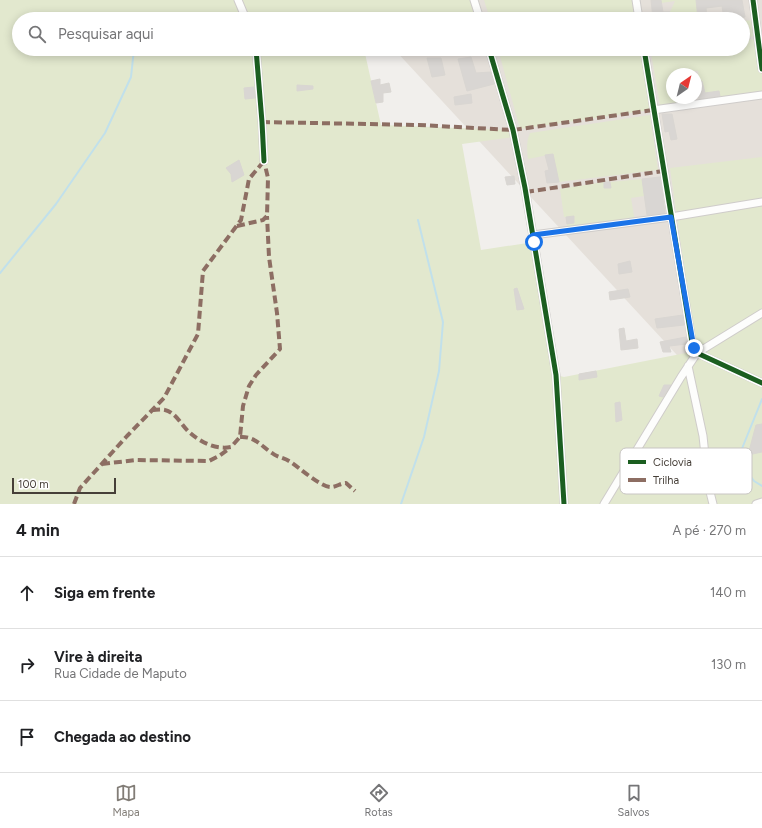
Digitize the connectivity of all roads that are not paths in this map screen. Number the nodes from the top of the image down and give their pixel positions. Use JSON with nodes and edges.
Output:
{"nodes":[{"id":1,"x":238,"y":0,"type":"edge"},
{"id":2,"x":474,"y":0,"type":"edge"},
{"id":3,"x":636,"y":0,"type":"edge"},
{"id":4,"x":753,"y":0,"type":"edge"},
{"id":5,"x":243,"y":12,"type":"edge"},
{"id":6,"x":478,"y":12,"type":"edge"},
{"id":7,"x":638,"y":12,"type":"edge"},
{"id":8,"x":760,"y":43,"type":"edge"},
{"id":9,"x":257,"y":56,"type":"edge"},
{"id":10,"x":491,"y":56,"type":"edge"},
{"id":11,"x":645,"y":56,"type":"edge"},
{"id":12,"x":762,"y":68,"type":"edge"},
{"id":13,"x":762,"y":95,"type":"edge"},
{"id":14,"x":654,"y":110,"type":"junction"},
{"id":15,"x":264,"y":161,"type":"dead end"},
{"id":16,"x":762,"y":202,"type":"edge"},
{"id":17,"x":671,"y":217,"type":"junction"},
{"id":18,"x":533,"y":235,"type":"junction"},
{"id":19,"x":762,"y":313,"type":"edge"},
{"id":20,"x":697,"y":352,"type":"junction"},
{"id":21,"x":688,"y":366,"type":"junction"},
{"id":22,"x":762,"y":383,"type":"edge"},
{"id":23,"x":638,"y":448,"type":"edge"},
{"id":24,"x":704,"y":448,"type":"edge"},
{"id":25,"x":620,"y":478,"type":"edge"},
{"id":26,"x":710,"y":494,"type":"edge"},
{"id":27,"x":762,"y":502,"type":"edge"},
{"id":28,"x":564,"y":504,"type":"edge"},
{"id":29,"x":604,"y":504,"type":"edge"},
{"id":30,"x":713,"y":504,"type":"edge"},
{"id":31,"x":756,"y":504,"type":"edge"}],
"edges":[{"from":1,"to":5,"type":"street"},
{"from":2,"to":6,"type":"street"},
{"from":3,"to":7,"type":"street"},
{"from":4,"to":8,"type":"street"},
{"from":8,"to":12,"type":"street"},
{"from":9,"to":15,"type":"street"},
{"from":10,"to":18,"type":"street"},
{"from":11,"to":14,"type":"street"},
{"from":13,"to":14,"type":"street"},
{"from":14,"to":17,"type":"street"},
{"from":16,"to":17,"type":"street"},
{"from":17,"to":18,"type":"street"},
{"from":17,"to":20,"type":"street"},
{"from":18,"to":28,"type":"street"},
{"from":19,"to":20,"type":"street"},
{"from":20,"to":21,"type":"street"},
{"from":20,"to":22,"type":"street"},
{"from":21,"to":23,"type":"street"},
{"from":21,"to":24,"type":"street"},
{"from":25,"to":29,"type":"street"},
{"from":26,"to":30,"type":"street"},
{"from":27,"to":31,"type":"street"}]}
